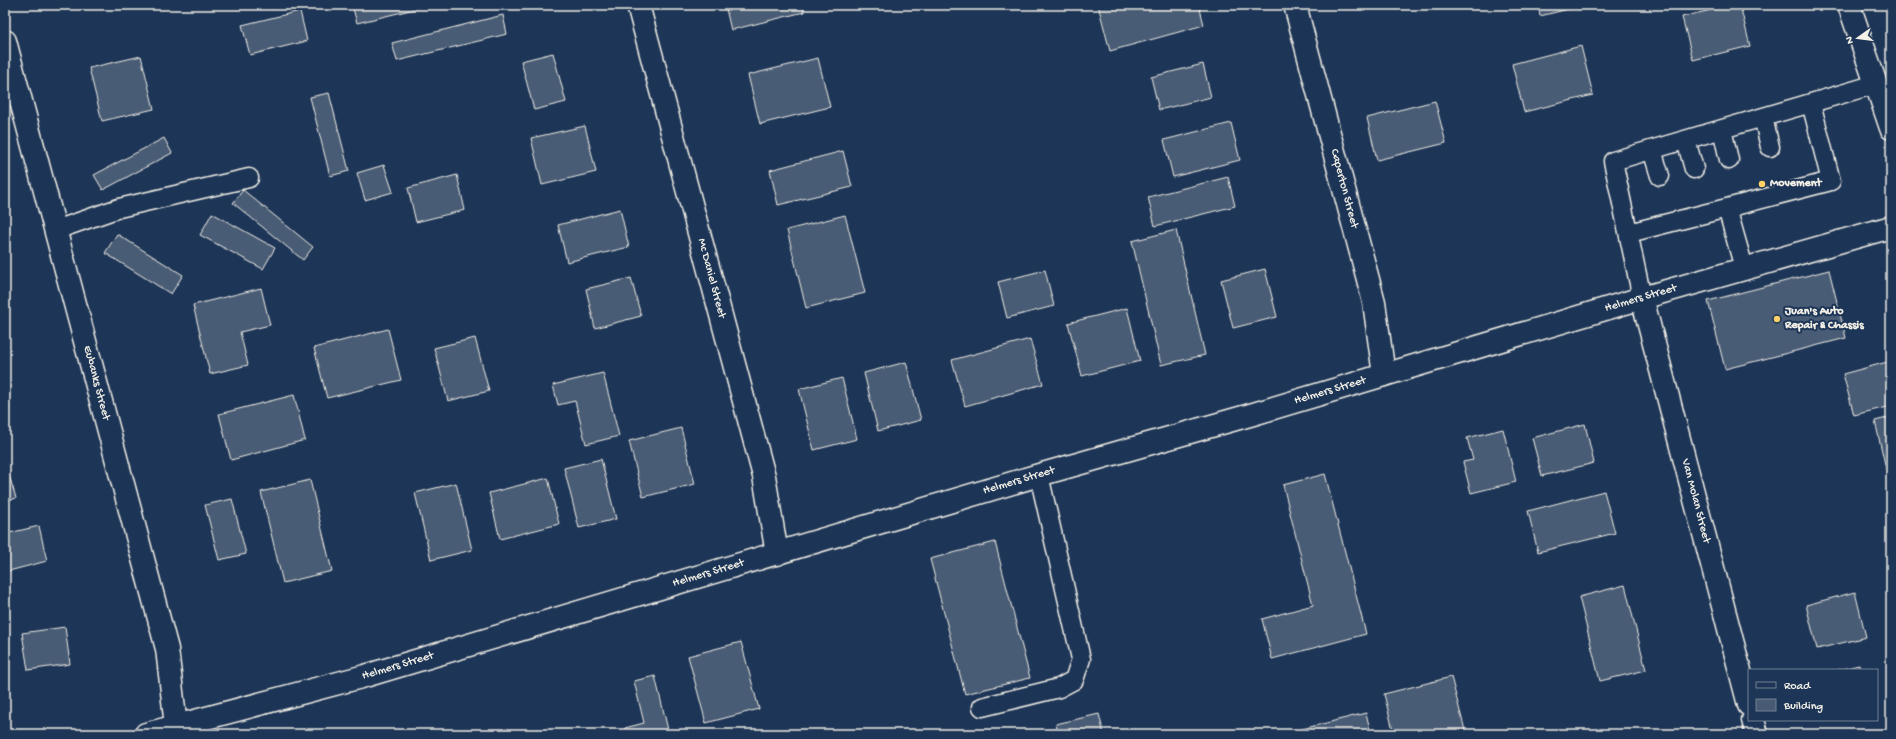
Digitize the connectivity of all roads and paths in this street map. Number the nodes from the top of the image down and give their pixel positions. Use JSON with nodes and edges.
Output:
{"nodes":[{"id":1,"x":638,"y":5,"type":"edge"},
{"id":2,"x":1295,"y":5,"type":"edge"},
{"id":3,"x":1849,"y":5,"type":"edge"},
{"id":4,"x":5,"y":41,"type":"edge"},
{"id":5,"x":1876,"y":84,"type":"junction"},
{"id":6,"x":1811,"y":103,"type":"junction"},
{"id":7,"x":1763,"y":117,"type":"junction"},
{"id":8,"x":1891,"y":128,"type":"edge"},
{"id":9,"x":1722,"y":129,"type":"junction"},
{"id":10,"x":1686,"y":140,"type":"junction"},
{"id":11,"x":1770,"y":147,"type":"dead end"},
{"id":12,"x":1652,"y":150,"type":"junction"},
{"id":13,"x":1730,"y":160,"type":"dead end"},
{"id":14,"x":1694,"y":169,"type":"dead end"},
{"id":15,"x":1660,"y":176,"type":"dead end"},
{"id":16,"x":249,"y":178,"type":"dead end"},
{"id":17,"x":1735,"y":201,"type":"junction"},
{"id":18,"x":1891,"y":227,"type":"edge"},
{"id":19,"x":56,"y":230,"type":"junction"},
{"id":20,"x":1629,"y":233,"type":"junction"},
{"id":21,"x":1744,"y":268,"type":"junction"},
{"id":22,"x":1642,"y":298,"type":"junction"},
{"id":23,"x":1384,"y":375,"type":"junction"},
{"id":24,"x":1039,"y":475,"type":"junction"},
{"id":25,"x":777,"y":554,"type":"junction"},
{"id":26,"x":1748,"y":701,"type":"edge"},
{"id":27,"x":982,"y":707,"type":"dead end"},
{"id":28,"x":1753,"y":721,"type":"edge"},
{"id":29,"x":176,"y":726,"type":"junction"},
{"id":30,"x":146,"y":734,"type":"edge"},
{"id":31,"x":1757,"y":734,"type":"edge"}],
"edges":[{"from":1,"to":25,"type":"street","name":"Mc Daniel Street"},
{"from":2,"to":23,"type":"street","name":"Caperton Street"},
{"from":3,"to":5,"type":"street"},
{"from":4,"to":19,"type":"street","name":"Eubanks Street"},
{"from":5,"to":6,"type":"lane"},
{"from":5,"to":8,"type":"street"},
{"from":6,"to":7,"type":"lane"},
{"from":6,"to":17,"type":"lane"},
{"from":7,"to":9,"type":"lane"},
{"from":7,"to":11,"type":"lane"},
{"from":9,"to":10,"type":"lane"},
{"from":9,"to":13,"type":"lane"},
{"from":10,"to":12,"type":"lane"},
{"from":10,"to":14,"type":"lane"},
{"from":12,"to":15,"type":"lane"},
{"from":12,"to":20,"type":"lane"},
{"from":16,"to":19,"type":"lane"},
{"from":17,"to":20,"type":"lane"},
{"from":17,"to":21,"type":"lane"},
{"from":18,"to":21,"type":"street","name":"Helmers Street"},
{"from":19,"to":29,"type":"street","name":"Eubanks Street"},
{"from":20,"to":22,"type":"lane"},
{"from":21,"to":22,"type":"street","name":"Helmers Street"},
{"from":22,"to":23,"type":"street","name":"Helmers Street"},
{"from":22,"to":26,"type":"street","name":"Van Molan Street"},
{"from":23,"to":24,"type":"street","name":"Helmers Street"},
{"from":24,"to":25,"type":"street","name":"Helmers Street"},
{"from":24,"to":27,"type":"lane"},
{"from":25,"to":29,"type":"street","name":"Helmers Street"},
{"from":28,"to":31,"type":"street"},
{"from":29,"to":30,"type":"street","name":"Helmers Street"}]}
